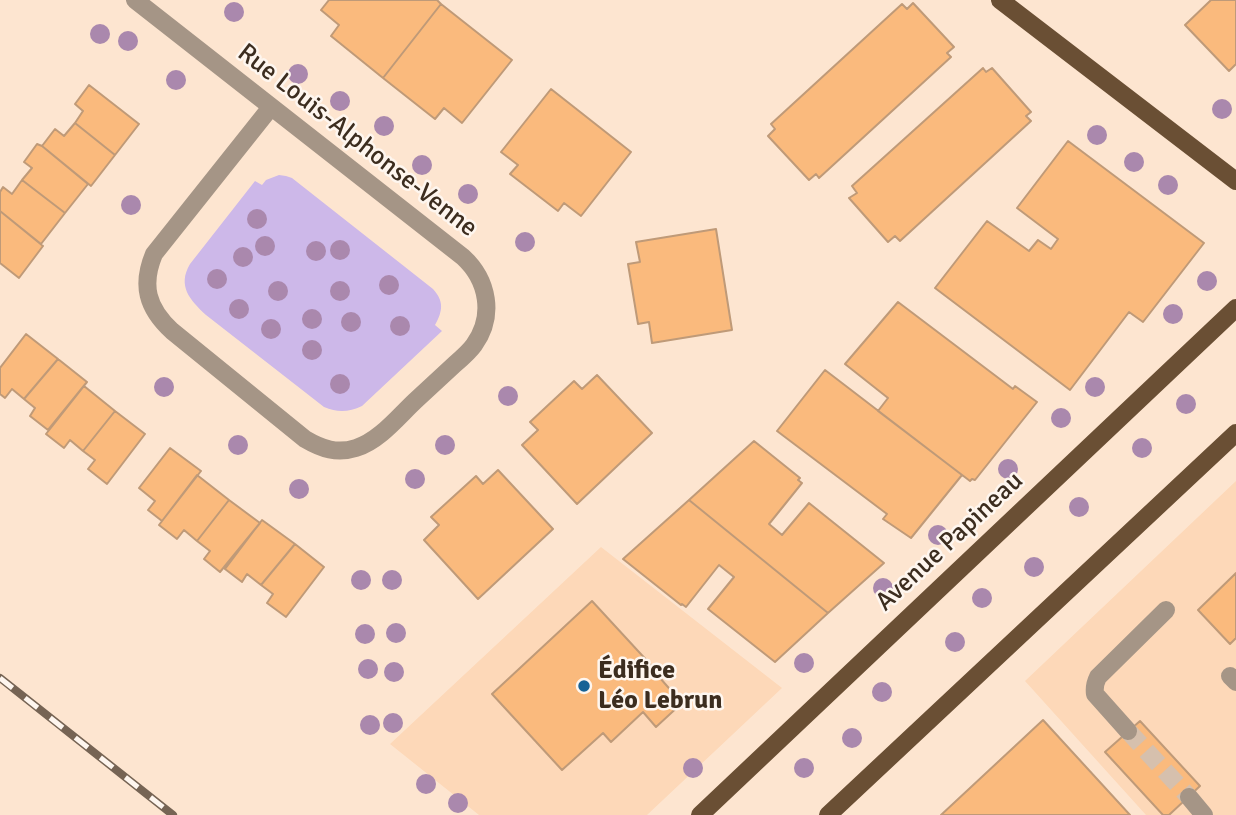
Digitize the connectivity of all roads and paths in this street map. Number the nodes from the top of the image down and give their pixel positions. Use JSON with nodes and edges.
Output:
{"nodes":[{"id":1,"x":135,"y":0,"type":"edge"},
{"id":2,"x":1000,"y":0,"type":"edge"},
{"id":3,"x":271,"y":107,"type":"junction"},
{"id":4,"x":1236,"y":181,"type":"edge"},
{"id":5,"x":1236,"y":308,"type":"edge"},
{"id":6,"x":1236,"y":433,"type":"edge"},
{"id":7,"x":1166,"y":610,"type":"dead end"},
{"id":8,"x":1128,"y":731,"type":"tunnel mouth"},
{"id":9,"x":1189,"y":797,"type":"tunnel mouth"},
{"id":10,"x":700,"y":815,"type":"edge"},
{"id":11,"x":828,"y":815,"type":"edge"},
{"id":12,"x":1205,"y":815,"type":"edge"}],
"edges":[{"from":1,"to":3,"type":"street","name":"Rue Louis-Alphonse-Venne"},
{"from":2,"to":4,"type":"main road"},
{"from":3,"to":3,"type":"street","name":"Rue Louis-Alphonse-Venne"},
{"from":5,"to":10,"type":"main road","name":"Avenue Papineau"},
{"from":6,"to":11,"type":"main road"},
{"from":7,"to":8,"type":"street"},
{"from":9,"to":12,"type":"street"}]}
